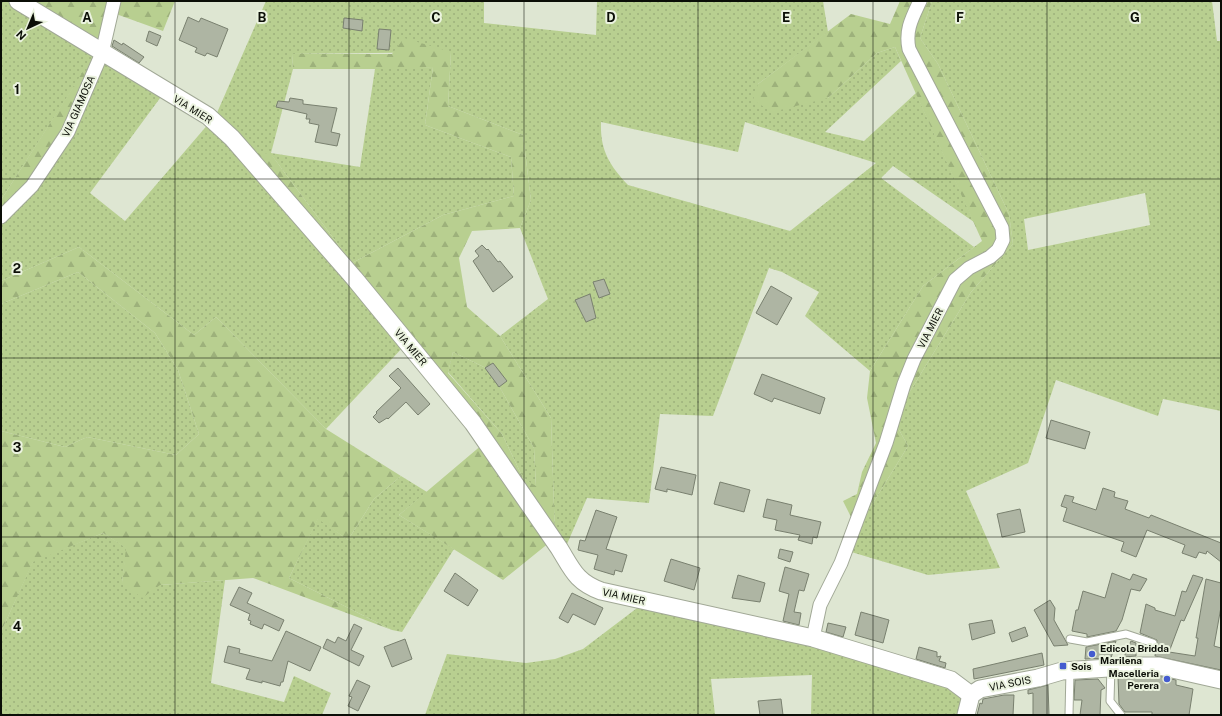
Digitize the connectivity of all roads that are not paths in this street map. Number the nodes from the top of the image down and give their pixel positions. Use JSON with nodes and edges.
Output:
{"nodes":[{"id":1,"x":18,"y":1,"type":"edge"},
{"id":2,"x":114,"y":1,"type":"edge"},
{"id":3,"x":920,"y":1,"type":"edge"},
{"id":4,"x":102,"y":53,"type":"junction"},
{"id":5,"x":1,"y":217,"type":"edge"},
{"id":6,"x":813,"y":638,"type":"junction"},
{"id":7,"x":1070,"y":639,"type":"dead end"},
{"id":8,"x":1153,"y":643,"type":"dead end"},
{"id":9,"x":1111,"y":667,"type":"junction"},
{"id":10,"x":1070,"y":670,"type":"junction"},
{"id":11,"x":1221,"y":680,"type":"edge"},
{"id":12,"x":971,"y":695,"type":"junction"},
{"id":13,"x":966,"y":715,"type":"edge"},
{"id":14,"x":1069,"y":715,"type":"edge"},
{"id":15,"x":1121,"y":715,"type":"edge"}],
"edges":[{"from":1,"to":4,"type":"street","name":"VIA MIER"},
{"from":2,"to":4,"type":"street","name":"VIA GIAMOSA"},
{"from":3,"to":6,"type":"street","name":"VIA MIER"},
{"from":4,"to":5,"type":"street","name":"VIA GIAMOSA"},
{"from":4,"to":6,"type":"street","name":"VIA MIER"},
{"from":6,"to":12,"type":"street","name":"VIA MIER"},
{"from":7,"to":8,"type":"lane"},
{"from":9,"to":10,"type":"street","name":"VIA SOIS"},
{"from":9,"to":11,"type":"street","name":"VIA SOIS"},
{"from":9,"to":15,"type":"lane"},
{"from":10,"to":12,"type":"street","name":"VIA SOIS"},
{"from":10,"to":14,"type":"lane"},
{"from":12,"to":13,"type":"street"}]}
